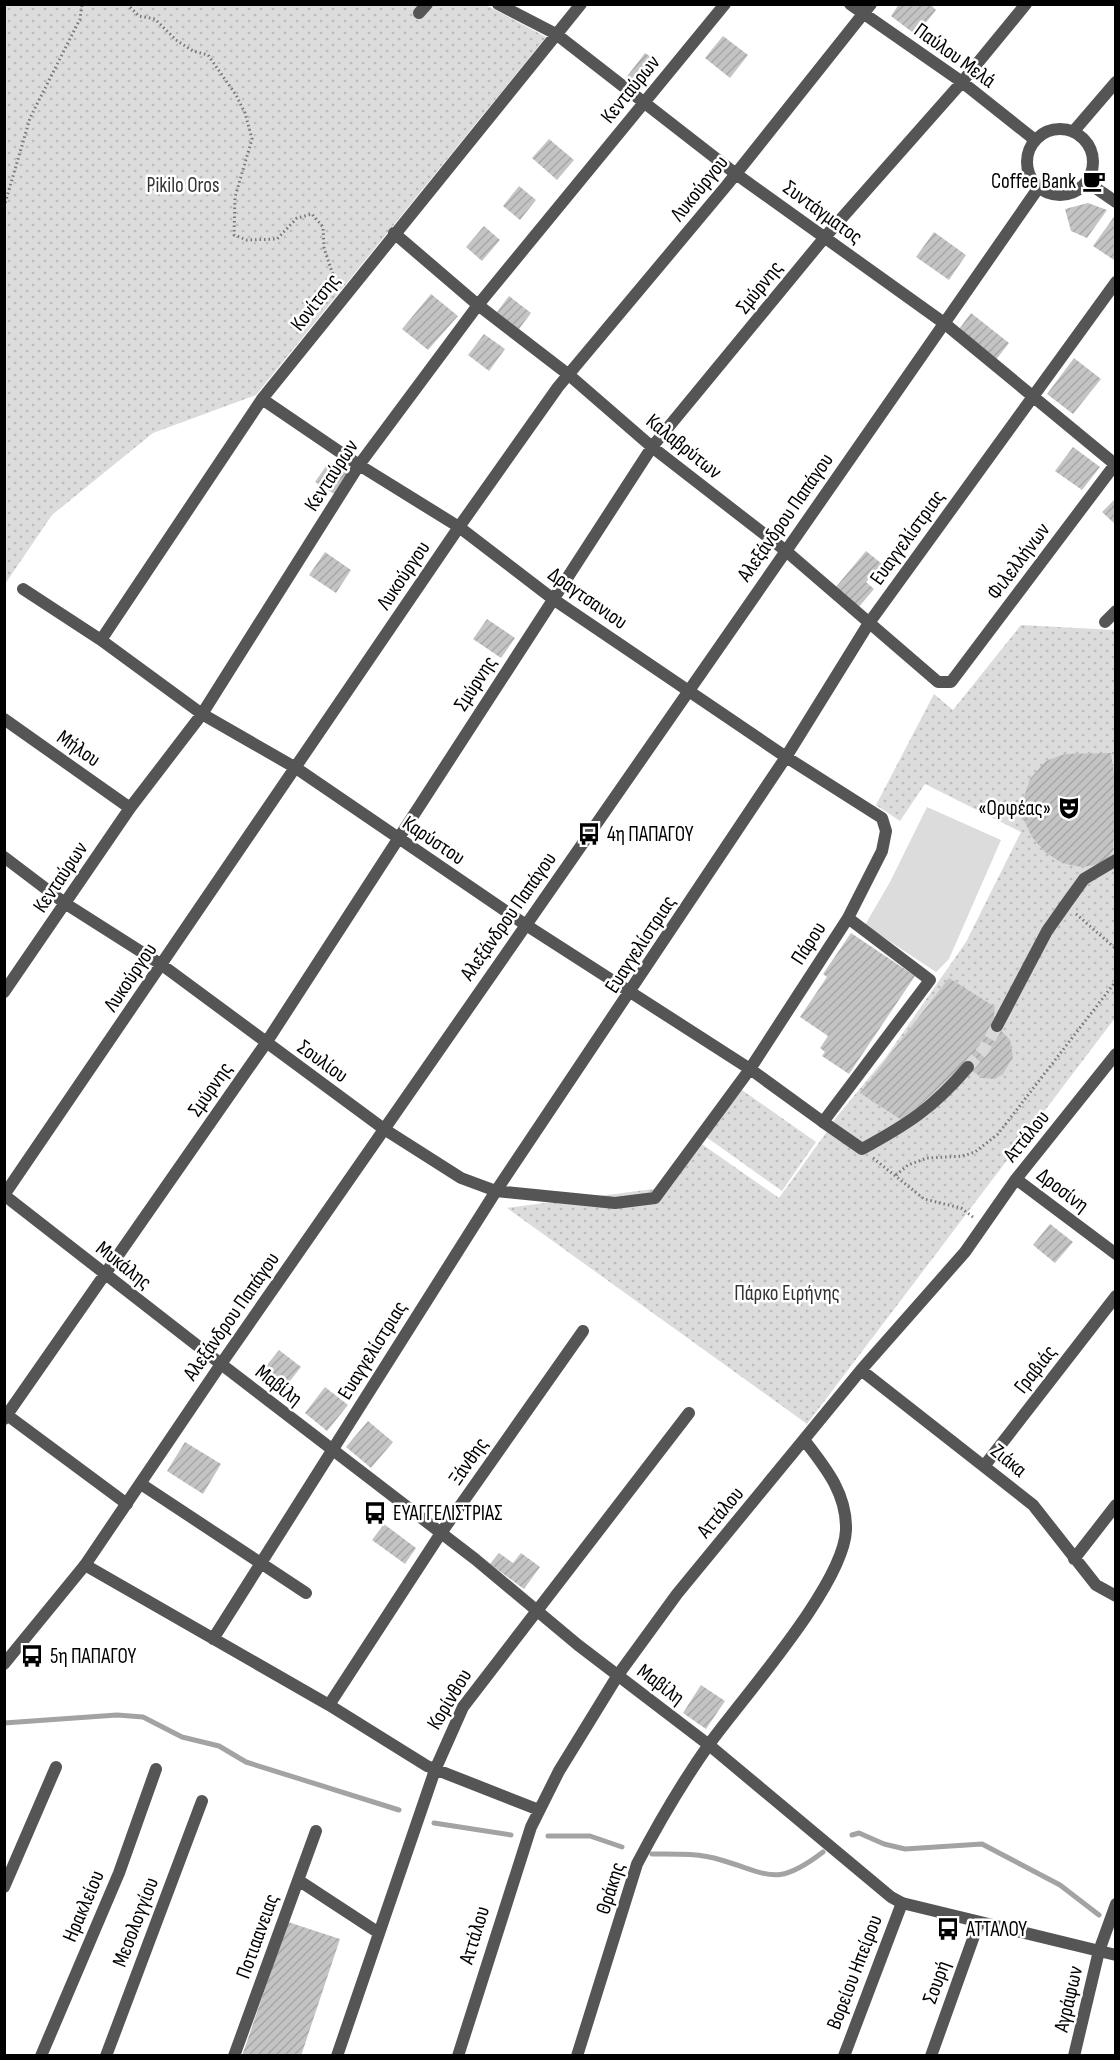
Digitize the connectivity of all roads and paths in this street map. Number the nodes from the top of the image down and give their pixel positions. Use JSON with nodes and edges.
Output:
{"nodes":[{"id":1,"x":82,"y":4,"type":"edge"},
{"id":2,"x":127,"y":4,"type":"edge"},
{"id":3,"x":498,"y":4,"type":"edge"},
{"id":4,"x":581,"y":4,"type":"edge"},
{"id":5,"x":725,"y":4,"type":"edge"},
{"id":6,"x":850,"y":4,"type":"edge"},
{"id":7,"x":1026,"y":4,"type":"edge"},
{"id":8,"x":867,"y":9,"type":"edge"},
{"id":9,"x":556,"y":34,"type":"junction"},
{"id":10,"x":962,"y":82,"type":"junction"},
{"id":11,"x":1116,"y":82,"type":"edge"},
{"id":12,"x":645,"y":101,"type":"junction"},
{"id":13,"x":1073,"y":132,"type":"junction"},
{"id":14,"x":1035,"y":140,"type":"junction"},
{"id":15,"x":736,"y":174,"type":"junction"},
{"id":16,"x":1087,"y":182,"type":"junction"},
{"id":17,"x":1039,"y":187,"type":"junction"},
{"id":18,"x":1116,"y":202,"type":"edge"},
{"id":19,"x":4,"y":207,"type":"edge"},
{"id":20,"x":394,"y":233,"type":"junction"},
{"id":21,"x":825,"y":237,"type":"junction"},
{"id":22,"x":1116,"y":282,"type":"edge"},
{"id":23,"x":341,"y":300,"type":"junction"},
{"id":24,"x":478,"y":305,"type":"junction"},
{"id":25,"x":945,"y":323,"type":"junction"},
{"id":26,"x":569,"y":375,"type":"junction"},
{"id":27,"x":1034,"y":396,"type":"junction"},
{"id":28,"x":262,"y":399,"type":"junction"},
{"id":29,"x":652,"y":447,"type":"junction"},
{"id":30,"x":1115,"y":464,"type":"edge"},
{"id":31,"x":359,"y":465,"type":"junction"},
{"id":32,"x":459,"y":527,"type":"junction"},
{"id":33,"x":786,"y":550,"type":"junction"},
{"id":34,"x":23,"y":589,"type":"dead end"},
{"id":35,"x":553,"y":599,"type":"junction"},
{"id":36,"x":1116,"y":611,"type":"edge"},
{"id":37,"x":869,"y":623,"type":"junction"},
{"id":38,"x":1110,"y":623,"type":"edge"},
{"id":39,"x":101,"y":640,"type":"junction"},
{"id":40,"x":951,"y":682,"type":"joint"},
{"id":41,"x":689,"y":690,"type":"junction"},
{"id":42,"x":202,"y":714,"type":"junction"},
{"id":43,"x":4,"y":719,"type":"edge"},
{"id":44,"x":786,"y":757,"type":"junction"},
{"id":45,"x":296,"y":768,"type":"junction"},
{"id":46,"x":130,"y":808,"type":"junction"},
{"id":47,"x":886,"y":831,"type":"joint"},
{"id":48,"x":397,"y":839,"type":"junction"},
{"id":49,"x":4,"y":857,"type":"edge"},
{"id":50,"x":1116,"y":860,"type":"edge"},
{"id":51,"x":66,"y":903,"type":"junction"},
{"id":52,"x":1066,"y":904,"type":"junction"},
{"id":53,"x":848,"y":918,"type":"junction"},
{"id":54,"x":526,"y":925,"type":"junction"},
{"id":55,"x":1116,"y":949,"type":"edge"},
{"id":56,"x":162,"y":964,"type":"junction"},
{"id":57,"x":1116,"y":981,"type":"edge"},
{"id":58,"x":4,"y":992,"type":"edge"},
{"id":59,"x":632,"y":992,"type":"junction"},
{"id":60,"x":997,"y":1026,"type":"tunnel mouth"},
{"id":61,"x":266,"y":1042,"type":"junction"},
{"id":62,"x":1116,"y":1054,"type":"edge"},
{"id":63,"x":968,"y":1067,"type":"tunnel mouth"},
{"id":64,"x":750,"y":1069,"type":"junction"},
{"id":65,"x":824,"y":1122,"type":"junction"},
{"id":66,"x":384,"y":1129,"type":"junction"},
{"id":67,"x":862,"y":1149,"type":"junction"},
{"id":68,"x":896,"y":1175,"type":"junction"},
{"id":69,"x":1016,"y":1179,"type":"junction"},
{"id":70,"x":496,"y":1191,"type":"junction"},
{"id":71,"x":5,"y":1195,"type":"edge"},
{"id":72,"x":984,"y":1226,"type":"junction"},
{"id":73,"x":1116,"y":1254,"type":"edge"},
{"id":74,"x":105,"y":1275,"type":"junction"},
{"id":75,"x":1116,"y":1296,"type":"edge"},
{"id":76,"x":583,"y":1331,"type":"dead end"},
{"id":77,"x":220,"y":1364,"type":"junction"},
{"id":78,"x":861,"y":1370,"type":"junction"},
{"id":79,"x":689,"y":1413,"type":"dead end"},
{"id":80,"x":6,"y":1417,"type":"edge"},
{"id":81,"x":805,"y":1441,"type":"junction"},
{"id":82,"x":331,"y":1450,"type":"junction"},
{"id":83,"x":985,"y":1465,"type":"junction"},
{"id":84,"x":141,"y":1484,"type":"junction"},
{"id":85,"x":127,"y":1504,"type":"junction"},
{"id":86,"x":1116,"y":1505,"type":"edge"},
{"id":87,"x":441,"y":1533,"type":"junction"},
{"id":88,"x":1074,"y":1558,"type":"junction"},
{"id":89,"x":261,"y":1563,"type":"junction"},
{"id":90,"x":86,"y":1565,"type":"junction"},
{"id":91,"x":306,"y":1593,"type":"dead end"},
{"id":92,"x":1116,"y":1596,"type":"edge"},
{"id":93,"x":535,"y":1610,"type":"junction"},
{"id":94,"x":213,"y":1639,"type":"junction"},
{"id":95,"x":4,"y":1664,"type":"edge"},
{"id":96,"x":618,"y":1675,"type":"junction"},
{"id":97,"x":329,"y":1705,"type":"junction"},
{"id":98,"x":709,"y":1745,"type":"junction"},
{"id":99,"x":56,"y":1767,"type":"dead end"},
{"id":100,"x":156,"y":1769,"type":"dead end"},
{"id":101,"x":435,"y":1770,"type":"junction"},
{"id":102,"x":202,"y":1802,"type":"dead end"},
{"id":103,"x":539,"y":1810,"type":"junction"},
{"id":104,"x":316,"y":1831,"type":"dead end"},
{"id":105,"x":298,"y":1880,"type":"junction"},
{"id":106,"x":4,"y":1887,"type":"edge"},
{"id":107,"x":902,"y":1904,"type":"junction"},
{"id":108,"x":1116,"y":1904,"type":"edge"},
{"id":109,"x":979,"y":1922,"type":"junction"},
{"id":110,"x":379,"y":1932,"type":"junction"},
{"id":111,"x":1099,"y":1951,"type":"junction"},
{"id":112,"x":1116,"y":1955,"type":"edge"},
{"id":113,"x":41,"y":2055,"type":"edge"},
{"id":114,"x":106,"y":2055,"type":"edge"},
{"id":115,"x":234,"y":2055,"type":"edge"},
{"id":116,"x":337,"y":2055,"type":"edge"},
{"id":117,"x":458,"y":2055,"type":"edge"},
{"id":118,"x":577,"y":2055,"type":"edge"},
{"id":119,"x":844,"y":2055,"type":"edge"},
{"id":120,"x":931,"y":2055,"type":"edge"},
{"id":121,"x":1074,"y":2055,"type":"edge"}],
"edges":[{"from":1,"to":19,"type":"path"},
{"from":2,"to":23,"type":"path"},
{"from":3,"to":9,"type":"street","name":"Συντάγματος"},
{"from":4,"to":9,"type":"street","name":"Κονίτσης"},
{"from":5,"to":12,"type":"street","name":"Κενταύρων"},
{"from":6,"to":8,"type":"street","name":"Παύλου Μελά"},
{"from":7,"to":10,"type":"street","name":"Σμύρνης"},
{"from":8,"to":10,"type":"street","name":"Παύλου Μελά"},
{"from":8,"to":15,"type":"street","name":"Λυκούργου"},
{"from":9,"to":12,"type":"street","name":"Συντάγματος"},
{"from":9,"to":20,"type":"street","name":"Κονίτσης"},
{"from":10,"to":14,"type":"street","name":"Παύλου Μελά"},
{"from":10,"to":21,"type":"street","name":"Σμύρνης"},
{"from":11,"to":13,"type":"street"},
{"from":12,"to":15,"type":"street","name":"Συντάγματος"},
{"from":12,"to":24,"type":"street","name":"Κενταύρων"},
{"from":13,"to":14,"type":"street"},
{"from":13,"to":16,"type":"street"},
{"from":14,"to":17,"type":"street"},
{"from":15,"to":21,"type":"street","name":"Συντάγματος"},
{"from":15,"to":26,"type":"street","name":"Λυκούργου"},
{"from":16,"to":17,"type":"street"},
{"from":16,"to":18,"type":"street"},
{"from":17,"to":25,"type":"street","name":"Αλεξάνδρου Παπάγου"},
{"from":20,"to":23,"type":"street","name":"Κονίτσης"},
{"from":20,"to":24,"type":"street","name":"Καλαβρύτων"},
{"from":21,"to":25,"type":"street","name":"Συντάγματος"},
{"from":21,"to":29,"type":"street","name":"Σμύρνης"},
{"from":22,"to":27,"type":"street","name":"Ευαγγελίστριας"},
{"from":23,"to":28,"type":"street","name":"Κονίτσης"},
{"from":24,"to":26,"type":"street","name":"Καλαβρύτων"},
{"from":24,"to":31,"type":"street","name":"Κενταύρων"},
{"from":25,"to":27,"type":"street","name":"Συντάγματος"},
{"from":25,"to":33,"type":"street","name":"Αλεξάνδρου Παπάγου"},
{"from":26,"to":29,"type":"street","name":"Καλαβρύτων"},
{"from":26,"to":32,"type":"street","name":"Λυκούργου"},
{"from":27,"to":30,"type":"street","name":"Συντάγματος"},
{"from":27,"to":37,"type":"street","name":"Ευαγγελίστριας"},
{"from":28,"to":31,"type":"street","name":"Δραγτσανιου"},
{"from":28,"to":39,"type":"street","name":"Κονίτσης"},
{"from":29,"to":33,"type":"street","name":"Καλαβρύτων"},
{"from":29,"to":35,"type":"street","name":"Σμύρνης"},
{"from":30,"to":40,"type":"street","name":"Φιλελλήνων"},
{"from":31,"to":32,"type":"street","name":"Δραγτσανιου"},
{"from":31,"to":42,"type":"street","name":"Κενταύρων"},
{"from":32,"to":35,"type":"street","name":"Δραγτσανιου"},
{"from":32,"to":45,"type":"street","name":"Λυκούργου"},
{"from":33,"to":37,"type":"street","name":"Καλαβρύτων"},
{"from":33,"to":41,"type":"street","name":"Αλεξάνδρου Παπάγου"},
{"from":34,"to":39,"type":"street","name":"Καρύστου"},
{"from":35,"to":41,"type":"street","name":"Δραγτσανιου"},
{"from":35,"to":48,"type":"street","name":"Σμύρνης"},
{"from":36,"to":38,"type":"street"},
{"from":37,"to":40,"type":"street","name":"Καλαβρύτων"},
{"from":37,"to":44,"type":"street","name":"Ευαγγελίστριας"},
{"from":39,"to":42,"type":"street","name":"Καρύστου"},
{"from":41,"to":44,"type":"street","name":"Δραγτσανιου"},
{"from":41,"to":54,"type":"street","name":"Αλεξάνδρου Παπάγου"},
{"from":42,"to":45,"type":"street","name":"Καρύστου"},
{"from":42,"to":46,"type":"street","name":"Κενταύρων"},
{"from":43,"to":46,"type":"street","name":"Μήλου"},
{"from":44,"to":47,"type":"street","name":"Δραγτσανιου"},
{"from":44,"to":59,"type":"street","name":"Ευαγγελίστριας"},
{"from":45,"to":48,"type":"street","name":"Καρύστου"},
{"from":45,"to":56,"type":"street","name":"Λυκούργου"},
{"from":46,"to":51,"type":"street","name":"Κενταύρων"},
{"from":47,"to":53,"type":"street","name":"Πάρου"},
{"from":48,"to":54,"type":"street","name":"Καρύστου"},
{"from":48,"to":61,"type":"street","name":"Σμύρνης"},
{"from":49,"to":51,"type":"street","name":"Σουλίου"},
{"from":50,"to":52,"type":"street"},
{"from":51,"to":56,"type":"street","name":"Σουλίου"},
{"from":51,"to":58,"type":"street","name":"Κενταύρων"},
{"from":52,"to":55,"type":"path"},
{"from":52,"to":60,"type":"street"},
{"from":53,"to":64,"type":"street","name":"Πάρου"},
{"from":53,"to":65,"type":"street"},
{"from":54,"to":59,"type":"street","name":"Καρύστου"},
{"from":54,"to":66,"type":"street","name":"Αλεξάνδρου Παπάγου"},
{"from":56,"to":61,"type":"street","name":"Σουλίου"},
{"from":56,"to":71,"type":"street","name":"Λυκούργου"},
{"from":57,"to":68,"type":"path"},
{"from":59,"to":64,"type":"street","name":"Καρύστου"},
{"from":59,"to":70,"type":"street","name":"Ευαγγελίστριας"},
{"from":61,"to":66,"type":"street","name":"Σουλίου"},
{"from":61,"to":74,"type":"street","name":"Σμύρνης"},
{"from":62,"to":69,"type":"street","name":"Αττάλου"},
{"from":63,"to":67,"type":"street"},
{"from":64,"to":65,"type":"street","name":"Καρύστου"},
{"from":64,"to":70,"type":"street","name":"Σουλίου"},
{"from":65,"to":67,"type":"street","name":"Καρύστου"},
{"from":66,"to":70,"type":"street","name":"Σουλίου"},
{"from":66,"to":77,"type":"street","name":"Αλεξάνδρου Παπάγου"},
{"from":67,"to":68,"type":"path"},
{"from":68,"to":72,"type":"path"},
{"from":69,"to":72,"type":"street","name":"Αττάλου"},
{"from":69,"to":73,"type":"street","name":"Δροσίνη"},
{"from":70,"to":82,"type":"street","name":"Ευαγγελίστριας"},
{"from":71,"to":74,"type":"street","name":"Μυκάλης"},
{"from":72,"to":78,"type":"street","name":"Αττάλου"},
{"from":74,"to":77,"type":"street","name":"Μυκάλης"},
{"from":74,"to":80,"type":"street","name":"Σμύρνης"},
{"from":75,"to":83,"type":"street","name":"Γραβιάς"},
{"from":76,"to":87,"type":"street","name":"Ξάνθης"},
{"from":77,"to":82,"type":"street","name":"Μαβίλη"},
{"from":77,"to":84,"type":"street","name":"Αλεξάνδρου Παπάγου"},
{"from":78,"to":81,"type":"street","name":"Αττάλου"},
{"from":78,"to":83,"type":"street","name":"Ζιάκα"},
{"from":79,"to":93,"type":"street","name":"Κορίνθου"},
{"from":80,"to":85,"type":"street"},
{"from":81,"to":96,"type":"street","name":"Αττάλου"},
{"from":81,"to":98,"type":"street","name":"Θράκης"},
{"from":82,"to":87,"type":"street","name":"Μαβίλη"},
{"from":82,"to":89,"type":"street","name":"Ευαγγελίστριας"},
{"from":83,"to":88,"type":"street","name":"Ζιάκα"},
{"from":84,"to":85,"type":"street","name":"Αλεξάνδρου Παπάγου"},
{"from":84,"to":89,"type":"street"},
{"from":85,"to":90,"type":"street","name":"Αλεξάνδρου Παπάγου"},
{"from":86,"to":88,"type":"street"},
{"from":87,"to":93,"type":"street","name":"Μαβίλη"},
{"from":87,"to":97,"type":"street","name":"Ξάνθης"},
{"from":88,"to":92,"type":"street","name":"Ζιάκα"},
{"from":89,"to":91,"type":"street"},
{"from":89,"to":94,"type":"street","name":"Ευαγγελίστριας"},
{"from":90,"to":94,"type":"street"},
{"from":90,"to":95,"type":"street","name":"Αλεξάνδρου Παπάγου"},
{"from":93,"to":96,"type":"street","name":"Μαβίλη"},
{"from":93,"to":101,"type":"street","name":"Κορίνθου"},
{"from":94,"to":97,"type":"street"},
{"from":96,"to":98,"type":"street","name":"Μαβίλη"},
{"from":96,"to":103,"type":"street","name":"Αττάλου"},
{"from":97,"to":101,"type":"street"},
{"from":98,"to":107,"type":"street","name":"Μαβίλη"},
{"from":98,"to":118,"type":"street","name":"Θράκης"},
{"from":99,"to":106,"type":"street"},
{"from":100,"to":113,"type":"street","name":"Ηρακλείου"},
{"from":101,"to":103,"type":"street"},
{"from":101,"to":110,"type":"street","name":"Κορίνθου"},
{"from":102,"to":114,"type":"street","name":"Μεσολογγίου"},
{"from":103,"to":117,"type":"street","name":"Αττάλου"},
{"from":104,"to":105,"type":"street","name":"Ποτιαανειας"},
{"from":105,"to":110,"type":"street"},
{"from":105,"to":115,"type":"street","name":"Ποτιαανειας"},
{"from":107,"to":109,"type":"street","name":"Μαβίλη"},
{"from":107,"to":119,"type":"street","name":"Βορείου Ηπείρου"},
{"from":108,"to":111,"type":"street","name":"Αγράφων"},
{"from":109,"to":111,"type":"street","name":"Μαβίλη"},
{"from":109,"to":120,"type":"street","name":"Σουρή"},
{"from":110,"to":116,"type":"street","name":"Κορίνθου"},
{"from":111,"to":112,"type":"street","name":"Μαβίλη"},
{"from":111,"to":121,"type":"street","name":"Αγράφων"}]}
